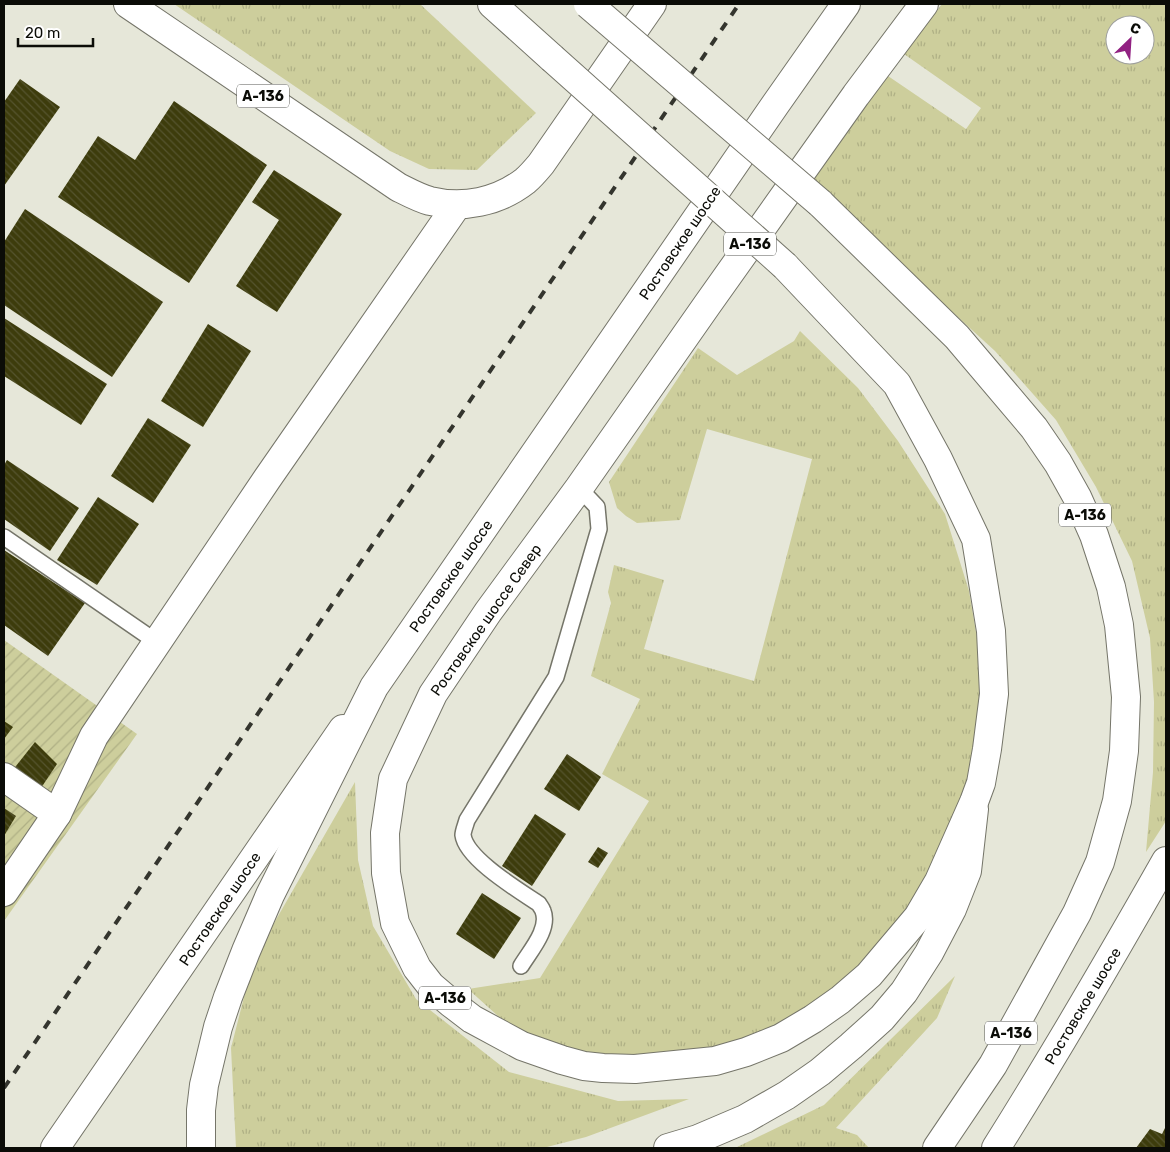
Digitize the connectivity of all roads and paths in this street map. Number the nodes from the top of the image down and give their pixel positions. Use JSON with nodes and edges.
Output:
{"nodes":[{"id":1,"x":128,"y":4,"type":"edge"},
{"id":2,"x":492,"y":4,"type":"edge"},
{"id":3,"x":588,"y":4,"type":"edge"},
{"id":4,"x":652,"y":4,"type":"edge"},
{"id":5,"x":846,"y":4,"type":"edge"},
{"id":6,"x":924,"y":4,"type":"edge"},
{"id":7,"x":457,"y":205,"type":"junction"},
{"id":8,"x":579,"y":488,"type":"junction"},
{"id":9,"x":4,"y":537,"type":"edge"},
{"id":10,"x":158,"y":642,"type":"junction"},
{"id":11,"x":374,"y":687,"type":"junction"},
{"id":12,"x":4,"y":777,"type":"edge"},
{"id":13,"x":974,"y":802,"type":"junction"},
{"id":14,"x":57,"y":814,"type":"junction"},
{"id":15,"x":1166,"y":861,"type":"edge"},
{"id":16,"x":4,"y":892,"type":"edge"},
{"id":17,"x":521,"y":966,"type":"dead end"},
{"id":18,"x":56,"y":1148,"type":"edge"},
{"id":19,"x":201,"y":1148,"type":"edge"},
{"id":20,"x":668,"y":1148,"type":"edge"},
{"id":21,"x":937,"y":1148,"type":"edge"},
{"id":22,"x":996,"y":1148,"type":"edge"}],
"edges":[{"from":1,"to":7,"type":"main road","number":"А-136"},
{"from":2,"to":13,"type":"main road","number":"А-136","bridge":true},
{"from":3,"to":21,"type":"main road","number":"А-136","bridge":true},
{"from":4,"to":7,"type":"main road","number":"А-136"},
{"from":5,"to":11,"type":"main road","name":"Ростовское шоссе"},
{"from":6,"to":8,"type":"main road","number":"А-136"},
{"from":7,"to":10,"type":"main road"},
{"from":8,"to":13,"type":"main road","name":"Ростовское шоссе Север","number":"А-136"},
{"from":8,"to":17,"type":"lane"},
{"from":9,"to":10,"type":"lane"},
{"from":10,"to":14,"type":"main road"},
{"from":11,"to":18,"type":"main road","name":"Ростовское шоссе"},
{"from":11,"to":19,"type":"main road"},
{"from":12,"to":14,"type":"main road"},
{"from":13,"to":20,"type":"main road","number":"А-136"},
{"from":14,"to":16,"type":"main road"},
{"from":15,"to":22,"type":"main road","name":"Ростовское шоссе","number":"А-136"}]}
